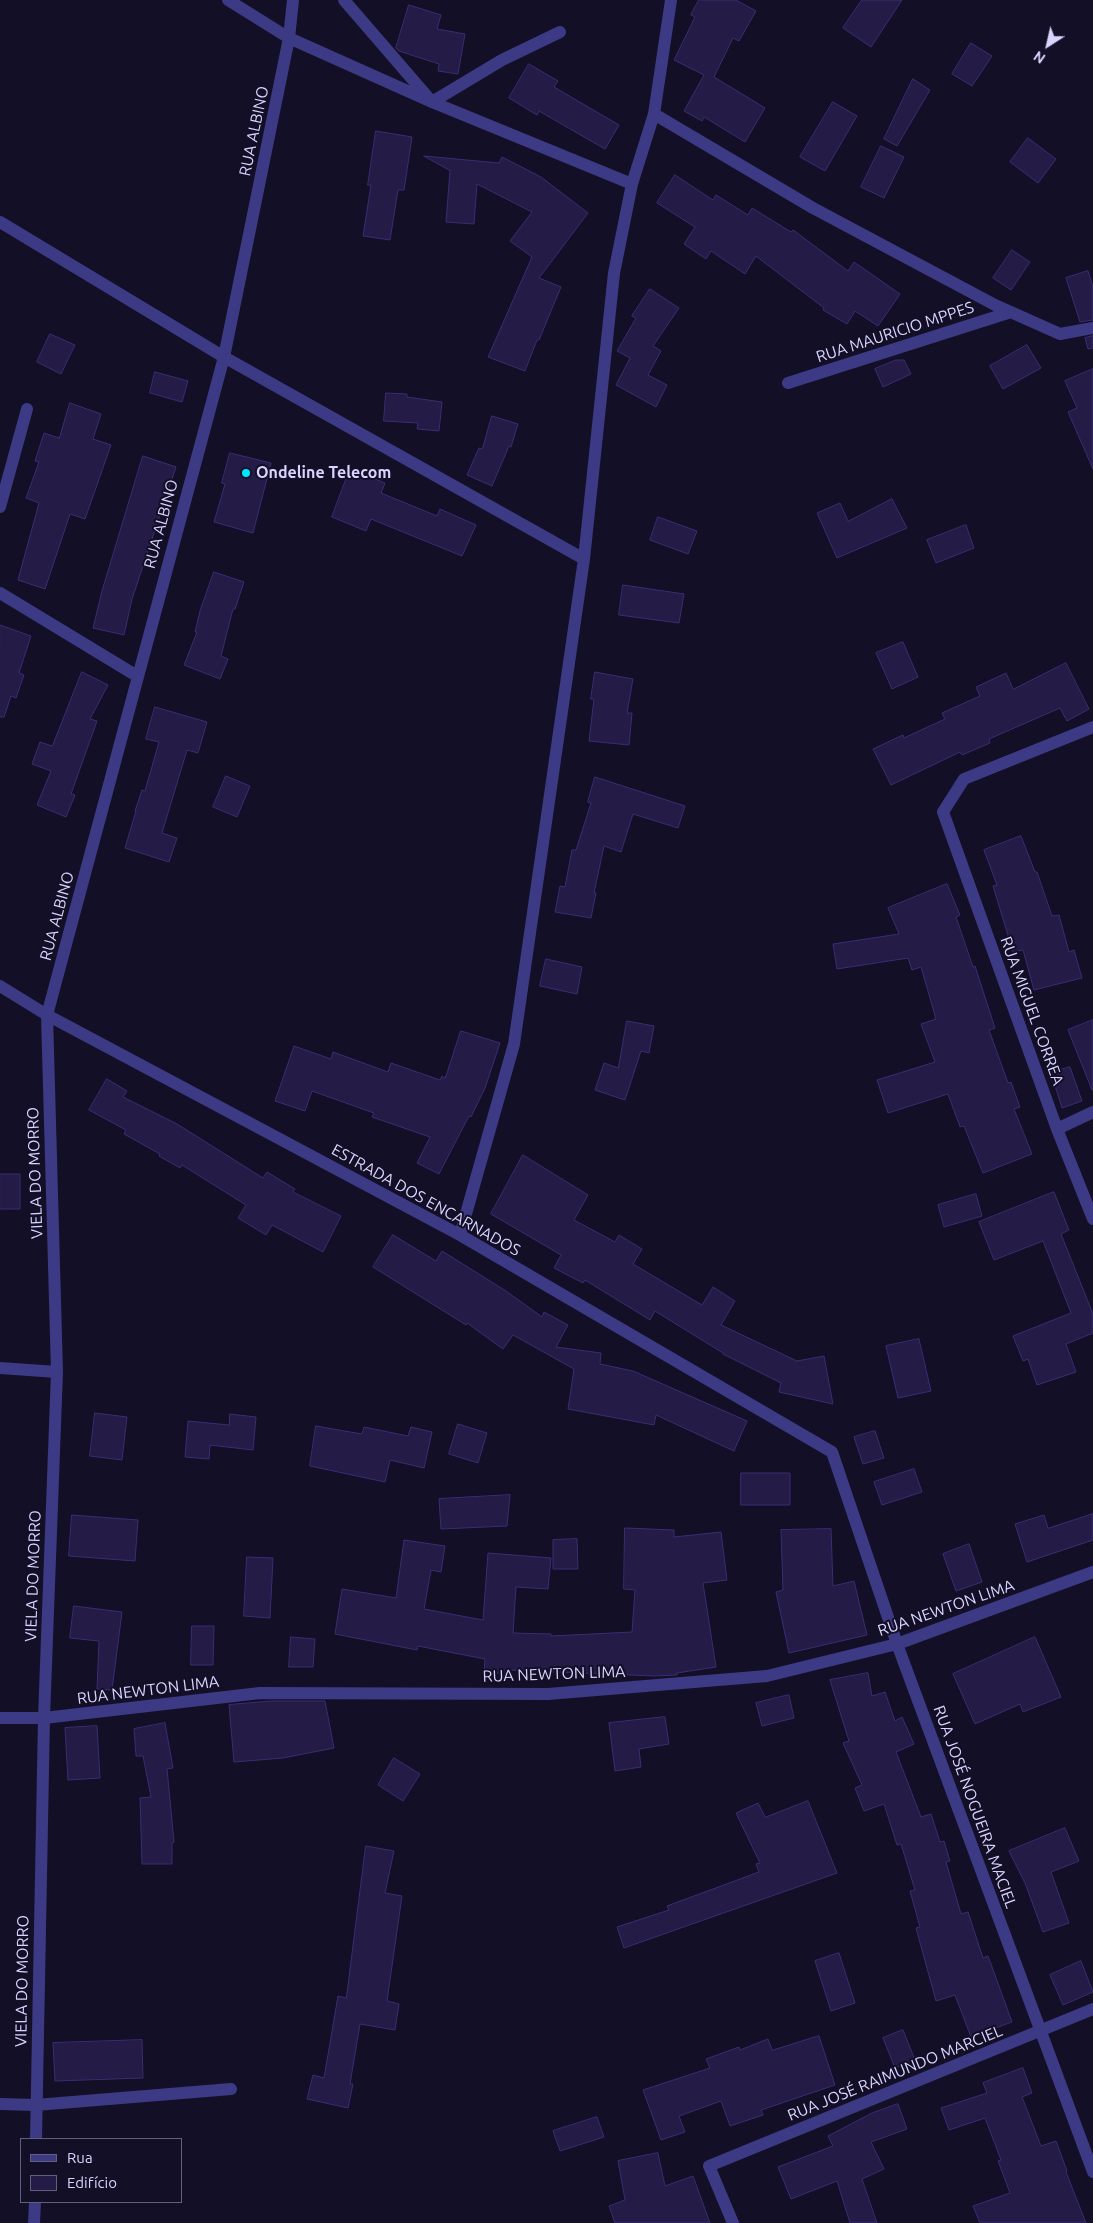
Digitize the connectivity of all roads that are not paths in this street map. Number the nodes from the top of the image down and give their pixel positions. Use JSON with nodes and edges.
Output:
{"nodes":[{"id":1,"x":228,"y":0,"type":"edge"},
{"id":2,"x":293,"y":0,"type":"edge"},
{"id":3,"x":344,"y":0,"type":"edge"},
{"id":4,"x":671,"y":0,"type":"edge"},
{"id":5,"x":560,"y":32,"type":"dead end"},
{"id":6,"x":290,"y":38,"type":"junction"},
{"id":7,"x":432,"y":102,"type":"junction"},
{"id":8,"x":654,"y":114,"type":"junction"},
{"id":9,"x":632,"y":184,"type":"junction"},
{"id":10,"x":0,"y":222,"type":"edge"},
{"id":11,"x":1011,"y":312,"type":"junction"},
{"id":12,"x":1093,"y":328,"type":"edge"},
{"id":13,"x":224,"y":357,"type":"junction"},
{"id":14,"x":788,"y":383,"type":"dead end"},
{"id":15,"x":27,"y":409,"type":"dead end"},
{"id":16,"x":0,"y":507,"type":"edge"},
{"id":17,"x":584,"y":559,"type":"junction"},
{"id":18,"x":0,"y":593,"type":"edge"},
{"id":19,"x":137,"y":676,"type":"junction"},
{"id":20,"x":1093,"y":727,"type":"edge"},
{"id":21,"x":0,"y":986,"type":"edge"},
{"id":22,"x":47,"y":1015,"type":"junction"},
{"id":23,"x":1093,"y":1112,"type":"edge"},
{"id":24,"x":1057,"y":1128,"type":"junction"},
{"id":25,"x":1093,"y":1219,"type":"edge"},
{"id":26,"x":460,"y":1235,"type":"junction"},
{"id":27,"x":0,"y":1368,"type":"edge"},
{"id":28,"x":57,"y":1372,"type":"junction"},
{"id":29,"x":832,"y":1452,"type":"joint"},
{"id":30,"x":1093,"y":1572,"type":"edge"},
{"id":31,"x":897,"y":1644,"type":"junction"},
{"id":32,"x":0,"y":1718,"type":"edge"},
{"id":33,"x":44,"y":1718,"type":"junction"},
{"id":34,"x":1093,"y":2010,"type":"edge"},
{"id":35,"x":1041,"y":2031,"type":"junction"},
{"id":36,"x":231,"y":2090,"type":"dead end"},
{"id":37,"x":0,"y":2104,"type":"edge"},
{"id":38,"x":36,"y":2105,"type":"junction"},
{"id":39,"x":36,"y":2138,"type":"edge"},
{"id":40,"x":1093,"y":2172,"type":"edge"},
{"id":41,"x":35,"y":2203,"type":"edge"},
{"id":42,"x":34,"y":2223,"type":"edge"},
{"id":43,"x":733,"y":2223,"type":"edge"}],
"edges":[{"from":1,"to":6,"type":"street"},
{"from":2,"to":6,"type":"street","name":"RUA ALBINO"},
{"from":3,"to":7,"type":"street"},
{"from":4,"to":8,"type":"street"},
{"from":5,"to":7,"type":"street"},
{"from":6,"to":7,"type":"street"},
{"from":6,"to":13,"type":"street","name":"RUA ALBINO"},
{"from":7,"to":9,"type":"street"},
{"from":8,"to":9,"type":"street"},
{"from":8,"to":11,"type":"street"},
{"from":9,"to":17,"type":"street"},
{"from":10,"to":13,"type":"street"},
{"from":11,"to":12,"type":"street"},
{"from":11,"to":14,"type":"street","name":"RUA MAURICIO MPPES"},
{"from":13,"to":17,"type":"street"},
{"from":13,"to":19,"type":"street","name":"RUA ALBINO"},
{"from":15,"to":16,"type":"street"},
{"from":17,"to":26,"type":"street"},
{"from":18,"to":19,"type":"street"},
{"from":19,"to":22,"type":"street","name":"RUA ALBINO"},
{"from":20,"to":24,"type":"street","name":"RUA MIGUEL CORREA"},
{"from":21,"to":22,"type":"street","name":"ESTRADA DOS ENCARNADOS"},
{"from":22,"to":26,"type":"street","name":"ESTRADA DOS ENCARNADOS"},
{"from":22,"to":28,"type":"street","name":"VIELA DO MORRO"},
{"from":23,"to":24,"type":"street"},
{"from":24,"to":25,"type":"street","name":"RUA MIGUEL CORREA"},
{"from":26,"to":29,"type":"street","name":"ESTRADA DOS ENCARNADOS"},
{"from":27,"to":28,"type":"street"},
{"from":28,"to":33,"type":"street","name":"VIELA DO MORRO"},
{"from":29,"to":31,"type":"street","name":"RUA JOSÉ NOGUEIRA MACIEL"},
{"from":30,"to":31,"type":"street","name":"RUA NEWTON LIMA"},
{"from":31,"to":33,"type":"street","name":"RUA NEWTON LIMA"},
{"from":31,"to":35,"type":"street","name":"RUA JOSÉ NOGUEIRA MACIEL"},
{"from":32,"to":33,"type":"street","name":"RUA NEWTON LIMA"},
{"from":33,"to":38,"type":"street","name":"VIELA DO MORRO"},
{"from":34,"to":35,"type":"street","name":"RUA JOSÉ RAIMUNDO MARCIEL"},
{"from":35,"to":40,"type":"street","name":"RUA JOSÉ NOGUEIRA MACIEL"},
{"from":35,"to":43,"type":"street","name":"RUA JOSÉ RAIMUNDO MARCIEL"},
{"from":36,"to":38,"type":"street"},
{"from":37,"to":38,"type":"street"},
{"from":38,"to":39,"type":"street","name":"VIELA DO MORRO"},
{"from":41,"to":42,"type":"street"}]}
